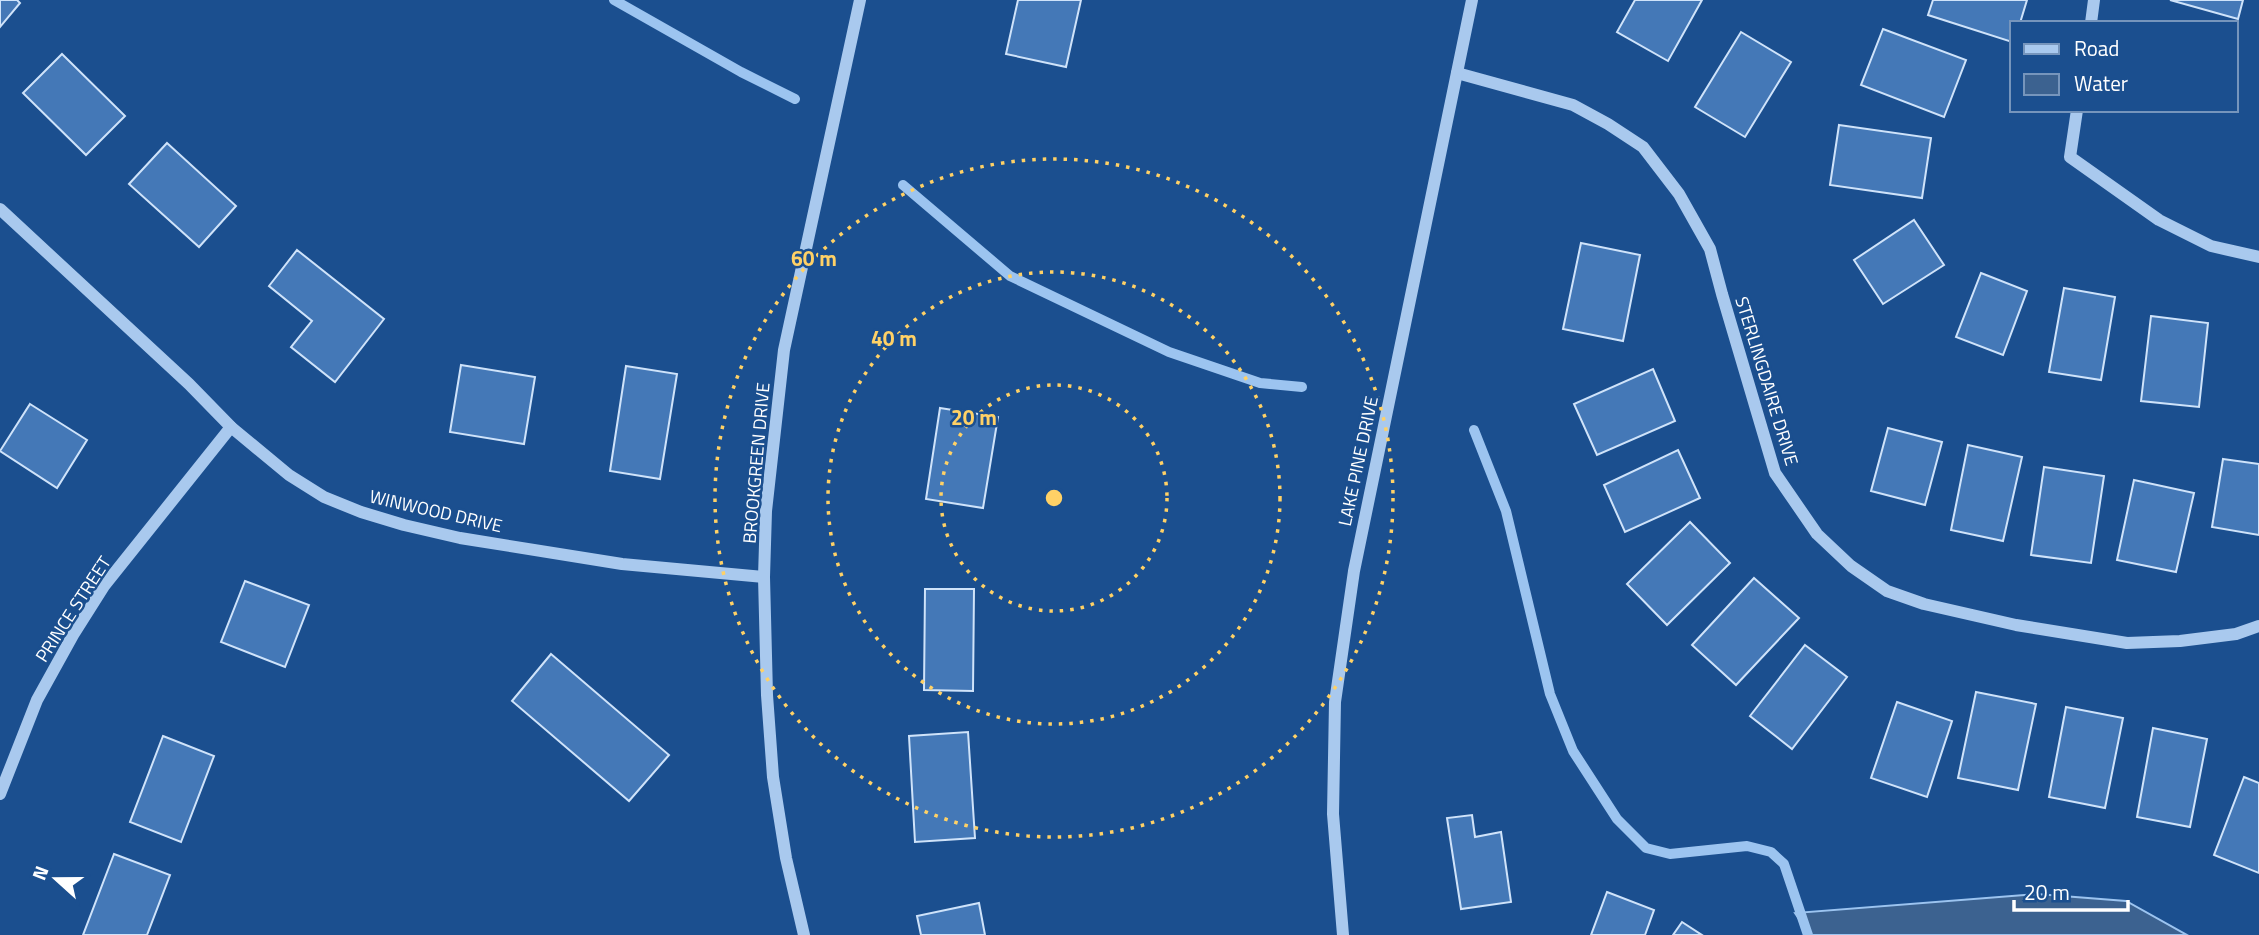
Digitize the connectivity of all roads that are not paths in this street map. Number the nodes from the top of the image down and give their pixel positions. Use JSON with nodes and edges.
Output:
{"nodes":[{"id":1,"x":860,"y":0,"type":"edge"},
{"id":2,"x":1472,"y":0,"type":"edge"},
{"id":3,"x":2094,"y":0,"type":"edge"},
{"id":4,"x":2091,"y":21,"type":"edge"},
{"id":5,"x":1457,"y":74,"type":"junction"},
{"id":6,"x":2077,"y":112,"type":"edge"},
{"id":7,"x":0,"y":209,"type":"edge"},
{"id":8,"x":2259,"y":257,"type":"edge"},
{"id":9,"x":231,"y":427,"type":"junction"},
{"id":10,"x":764,"y":577,"type":"junction"},
{"id":11,"x":2259,"y":626,"type":"edge"},
{"id":12,"x":0,"y":794,"type":"edge"},
{"id":13,"x":804,"y":935,"type":"edge"},
{"id":14,"x":1342,"y":935,"type":"edge"}],
"edges":[{"from":1,"to":10,"type":"street","name":"BROOKGREEN DRIVE"},
{"from":2,"to":5,"type":"street","name":"LAKE PINE DRIVE"},
{"from":3,"to":4,"type":"street"},
{"from":5,"to":11,"type":"street","name":"STERLINGDAIRE DRIVE"},
{"from":5,"to":14,"type":"street","name":"LAKE PINE DRIVE"},
{"from":6,"to":8,"type":"street"},
{"from":7,"to":9,"type":"street","name":"WINWOOD DRIVE"},
{"from":9,"to":10,"type":"street","name":"WINWOOD DRIVE"},
{"from":9,"to":12,"type":"street","name":"PRINCE STREET"},
{"from":10,"to":13,"type":"street","name":"BROOKGREEN DRIVE"}]}
